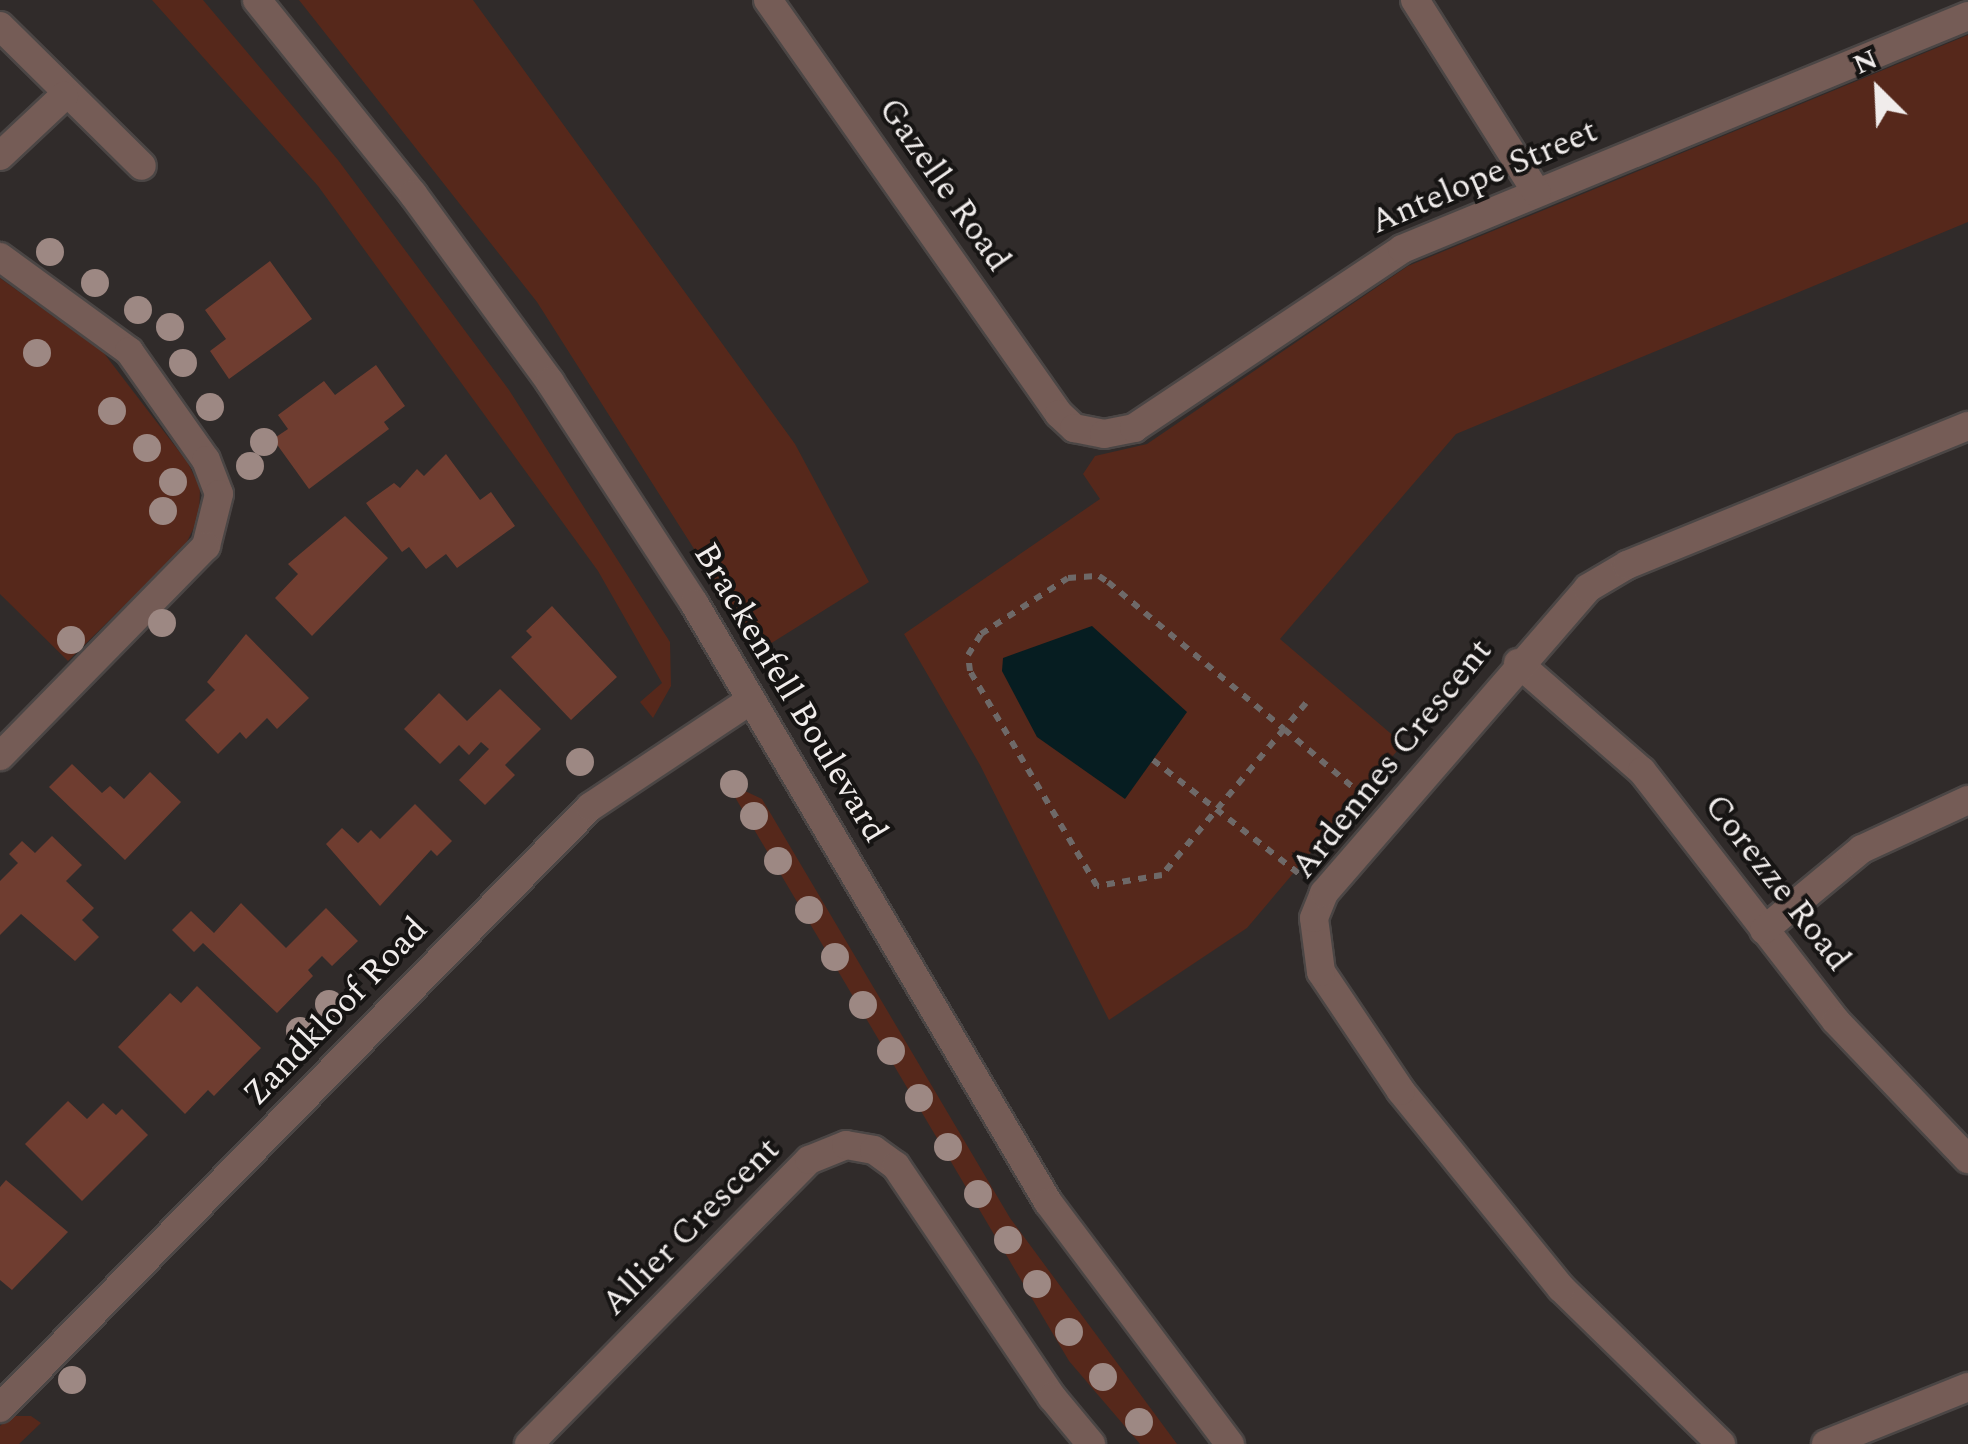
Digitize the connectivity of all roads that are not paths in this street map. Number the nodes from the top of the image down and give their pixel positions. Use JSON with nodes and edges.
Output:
{"nodes":[{"id":1,"x":257,"y":0,"type":"edge"},
{"id":2,"x":768,"y":0,"type":"edge"},
{"id":3,"x":1414,"y":0,"type":"edge"},
{"id":4,"x":1968,"y":16,"type":"edge"},
{"id":5,"x":0,"y":26,"type":"edge"},
{"id":6,"x":64,"y":96,"type":"junction"},
{"id":7,"x":0,"y":156,"type":"edge"},
{"id":8,"x":142,"y":166,"type":"dead end"},
{"id":9,"x":1538,"y":193,"type":"junction"},
{"id":10,"x":0,"y":257,"type":"edge"},
{"id":11,"x":1058,"y":414,"type":"joint"},
{"id":12,"x":1968,"y":426,"type":"edge"},
{"id":13,"x":1518,"y":663,"type":"junction"},
{"id":14,"x":751,"y":700,"type":"junction"},
{"id":15,"x":0,"y":756,"type":"edge"},
{"id":16,"x":1968,"y":800,"type":"edge"},
{"id":17,"x":1764,"y":930,"type":"junction"},
{"id":18,"x":1968,"y":1159,"type":"edge"},
{"id":19,"x":1968,"y":1387,"type":"edge"},
{"id":20,"x":3,"y":1399,"type":"edge"},
{"id":21,"x":529,"y":1444,"type":"edge"},
{"id":22,"x":1092,"y":1444,"type":"edge"},
{"id":23,"x":1230,"y":1444,"type":"edge"},
{"id":24,"x":1722,"y":1444,"type":"edge"},
{"id":25,"x":1826,"y":1444,"type":"edge"}],
"edges":[{"from":1,"to":14,"type":"street","name":"Brackenfell Boulevard"},
{"from":2,"to":11,"type":"street","name":"Gazelle Road"},
{"from":3,"to":9,"type":"street"},
{"from":4,"to":9,"type":"street","name":"Antelope Street"},
{"from":5,"to":6,"type":"street"},
{"from":6,"to":7,"type":"street"},
{"from":6,"to":8,"type":"street"},
{"from":9,"to":11,"type":"street","name":"Antelope Street"},
{"from":10,"to":15,"type":"street"},
{"from":12,"to":13,"type":"street","name":"Ardennes Crescent"},
{"from":13,"to":17,"type":"street","name":"Corezze Road"},
{"from":13,"to":24,"type":"street","name":"Ardennes Crescent"},
{"from":14,"to":20,"type":"street","name":"Zandkloof Road"},
{"from":14,"to":23,"type":"street","name":"Brackenfell Boulevard"},
{"from":16,"to":17,"type":"street"},
{"from":17,"to":18,"type":"street","name":"Corezze Road"},
{"from":19,"to":25,"type":"street"},
{"from":21,"to":22,"type":"street","name":"Allier Crescent"}]}
